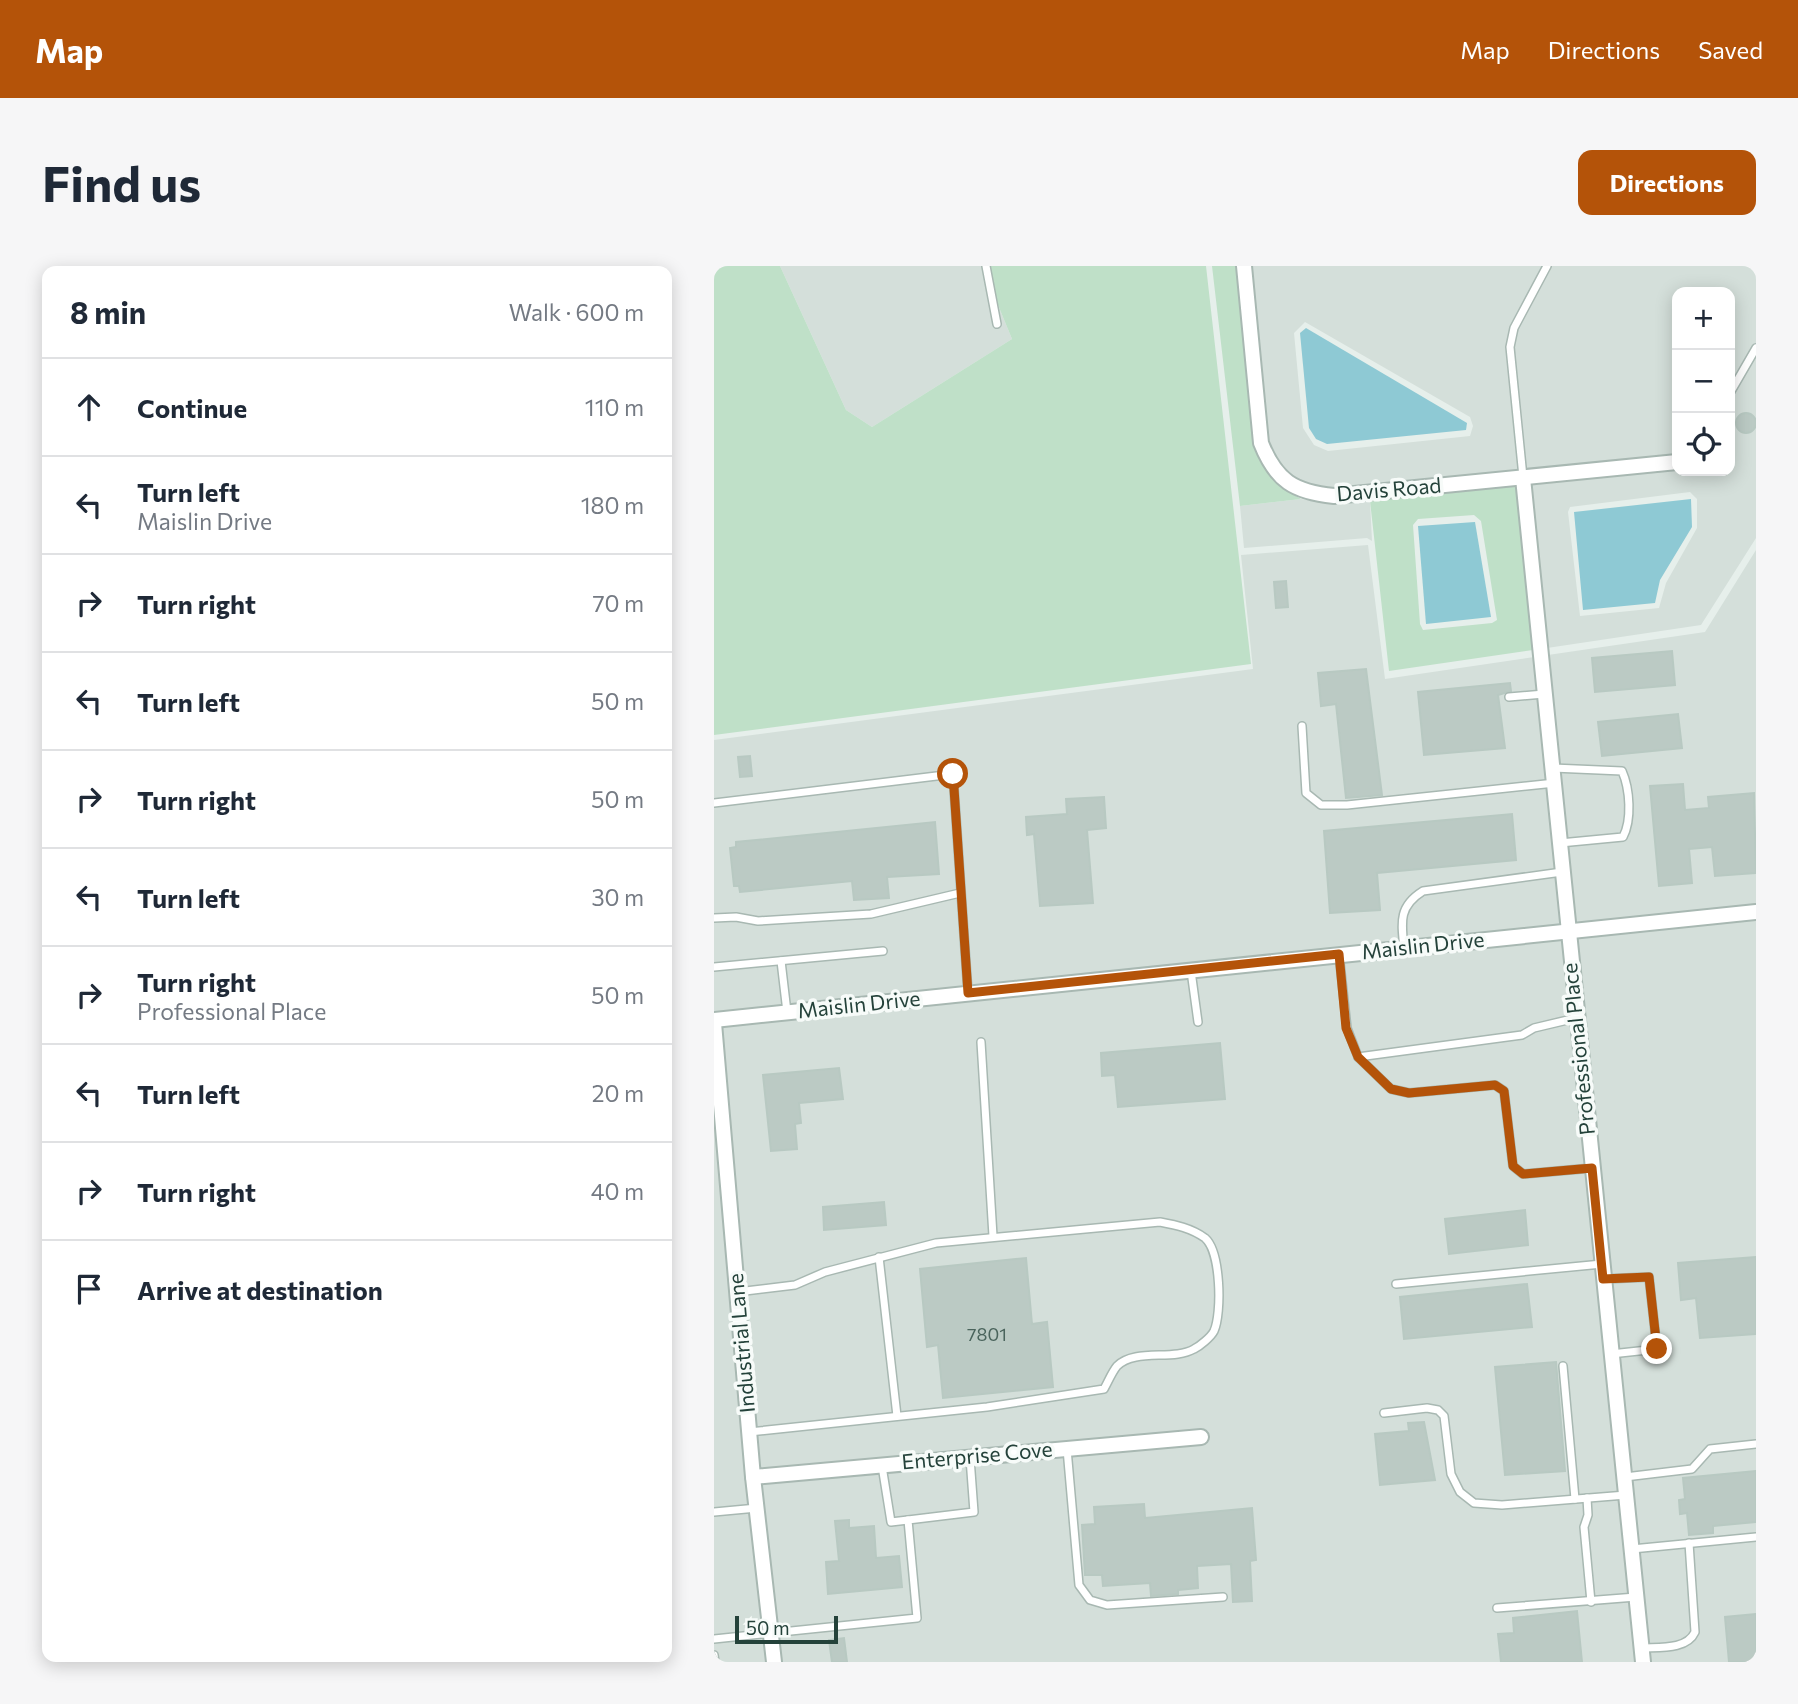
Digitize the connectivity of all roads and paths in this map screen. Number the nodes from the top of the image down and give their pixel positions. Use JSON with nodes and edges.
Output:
{"nodes":[{"id":1,"x":986,"y":266,"type":"edge"},
{"id":2,"x":1244,"y":266,"type":"edge"},
{"id":3,"x":1547,"y":266,"type":"edge"},
{"id":4,"x":997,"y":324,"type":"dead end"},
{"id":5,"x":1756,"y":348,"type":"edge"},
{"id":6,"x":1735,"y":384,"type":"edge"},
{"id":7,"x":1672,"y":463,"type":"edge"},
{"id":8,"x":1523,"y":478,"type":"junction"},
{"id":9,"x":1545,"y":694,"type":"junction"},
{"id":10,"x":1509,"y":696,"type":"dead end"},
{"id":11,"x":1302,"y":726,"type":"dead end"},
{"id":12,"x":1554,"y":775,"type":"junction"},
{"id":13,"x":714,"y":803,"type":"edge"},
{"id":14,"x":1560,"y":843,"type":"junction"},
{"id":15,"x":1562,"y":872,"type":"junction"},
{"id":16,"x":960,"y":893,"type":"junction"},
{"id":17,"x":1755,"y":916,"type":"edge"},
{"id":18,"x":714,"y":918,"type":"edge"},
{"id":19,"x":1567,"y":930,"type":"junction"},
{"id":20,"x":1404,"y":947,"type":"junction"},
{"id":21,"x":883,"y":951,"type":"dead end"},
{"id":22,"x":1339,"y":954,"type":"junction"},
{"id":23,"x":781,"y":961,"type":"junction"},
{"id":24,"x":714,"y":967,"type":"edge"},
{"id":25,"x":1191,"y":970,"type":"junction"},
{"id":26,"x":968,"y":993,"type":"junction"},
{"id":27,"x":787,"y":1012,"type":"junction"},
{"id":28,"x":1576,"y":1018,"type":"junction"},
{"id":29,"x":714,"y":1022,"type":"edge"},
{"id":30,"x":1198,"y":1022,"type":"dead end"},
{"id":31,"x":981,"y":1042,"type":"dead end"},
{"id":32,"x":1358,"y":1057,"type":"junction"},
{"id":33,"x":1592,"y":1168,"type":"junction"},
{"id":34,"x":993,"y":1236,"type":"junction"},
{"id":35,"x":879,"y":1257,"type":"junction"},
{"id":36,"x":1602,"y":1264,"type":"junction"},
{"id":37,"x":1603,"y":1279,"type":"junction"},
{"id":38,"x":1396,"y":1284,"type":"dead end"},
{"id":39,"x":737,"y":1292,"type":"junction"},
{"id":40,"x":1611,"y":1354,"type":"junction"},
{"id":41,"x":1563,"y":1367,"type":"dead end"},
{"id":42,"x":1384,"y":1413,"type":"dead end"},
{"id":43,"x":897,"y":1416,"type":"junction"},
{"id":44,"x":750,"y":1432,"type":"junction"},
{"id":45,"x":1201,"y":1437,"type":"dead end"},
{"id":46,"x":1756,"y":1444,"type":"edge"},
{"id":47,"x":1067,"y":1448,"type":"junction"},
{"id":48,"x":970,"y":1457,"type":"junction"},
{"id":49,"x":882,"y":1465,"type":"junction"},
{"id":50,"x":753,"y":1477,"type":"junction"},
{"id":51,"x":1624,"y":1477,"type":"junction"},
{"id":52,"x":1626,"y":1495,"type":"junction"},
{"id":53,"x":1587,"y":1498,"type":"junction"},
{"id":54,"x":1575,"y":1499,"type":"junction"},
{"id":55,"x":757,"y":1508,"type":"junction"},
{"id":56,"x":714,"y":1512,"type":"edge"},
{"id":57,"x":908,"y":1520,"type":"junction"},
{"id":58,"x":1756,"y":1537,"type":"edge"},
{"id":59,"x":1689,"y":1543,"type":"junction"},
{"id":60,"x":1632,"y":1549,"type":"junction"},
{"id":61,"x":1223,"y":1597,"type":"dead end"},
{"id":62,"x":1637,"y":1597,"type":"junction"},
{"id":63,"x":1591,"y":1602,"type":"junction"},
{"id":64,"x":1497,"y":1608,"type":"dead end"},
{"id":65,"x":770,"y":1633,"type":"junction"},
{"id":66,"x":714,"y":1639,"type":"edge"},
{"id":67,"x":714,"y":1655,"type":"edge"},
{"id":68,"x":1643,"y":1655,"type":"edge"},
{"id":69,"x":715,"y":1662,"type":"edge"},
{"id":70,"x":774,"y":1662,"type":"edge"}],
"edges":[{"from":1,"to":4,"type":"lane"},
{"from":2,"to":8,"type":"street","name":"Davis Road"},
{"from":3,"to":8,"type":"lane"},
{"from":5,"to":6,"type":"lane"},
{"from":7,"to":8,"type":"street","name":"Davis Road"},
{"from":8,"to":9,"type":"street","name":"Professional Place"},
{"from":9,"to":10,"type":"lane"},
{"from":9,"to":12,"type":"street","name":"Professional Place"},
{"from":11,"to":12,"type":"lane"},
{"from":12,"to":14,"type":"street","name":"Professional Place"},
{"from":12,"to":14,"type":"lane"},
{"from":13,"to":16,"type":"lane"},
{"from":14,"to":15,"type":"street","name":"Professional Place"},
{"from":15,"to":19,"type":"street","name":"Professional Place"},
{"from":15,"to":20,"type":"lane"},
{"from":16,"to":18,"type":"lane"},
{"from":16,"to":26,"type":"lane"},
{"from":17,"to":19,"type":"street","name":"Maislin Drive"},
{"from":19,"to":20,"type":"street","name":"Maislin Drive"},
{"from":19,"to":28,"type":"street","name":"Professional Place"},
{"from":20,"to":22,"type":"street","name":"Maislin Drive"},
{"from":21,"to":23,"type":"lane"},
{"from":22,"to":25,"type":"street","name":"Maislin Drive"},
{"from":22,"to":32,"type":"lane"},
{"from":23,"to":24,"type":"lane"},
{"from":23,"to":27,"type":"lane"},
{"from":25,"to":26,"type":"street","name":"Maislin Drive"},
{"from":25,"to":30,"type":"lane"},
{"from":26,"to":27,"type":"street","name":"Maislin Drive"},
{"from":27,"to":29,"type":"street","name":"Maislin Drive"},
{"from":28,"to":32,"type":"lane"},
{"from":28,"to":33,"type":"street","name":"Professional Place"},
{"from":29,"to":39,"type":"street","name":"Industrial Lane"},
{"from":31,"to":34,"type":"lane"},
{"from":32,"to":33,"type":"lane"},
{"from":33,"to":36,"type":"street","name":"Professional Place"},
{"from":34,"to":35,"type":"lane"},
{"from":34,"to":43,"type":"lane"},
{"from":35,"to":39,"type":"lane"},
{"from":35,"to":43,"type":"lane"},
{"from":36,"to":37,"type":"street","name":"Professional Place"},
{"from":36,"to":38,"type":"lane"},
{"from":37,"to":40,"type":"street","name":"Professional Place"},
{"from":37,"to":40,"type":"lane"},
{"from":39,"to":44,"type":"street","name":"Industrial Lane"},
{"from":40,"to":51,"type":"street","name":"Professional Place"},
{"from":41,"to":54,"type":"lane"},
{"from":42,"to":54,"type":"lane"},
{"from":43,"to":44,"type":"lane"},
{"from":44,"to":50,"type":"street","name":"Industrial Lane"},
{"from":45,"to":47,"type":"street","name":"Enterprise Cove"},
{"from":46,"to":51,"type":"lane"},
{"from":47,"to":48,"type":"street","name":"Enterprise Cove"},
{"from":47,"to":61,"type":"lane"},
{"from":48,"to":49,"type":"street","name":"Enterprise Cove"},
{"from":48,"to":57,"type":"lane"},
{"from":49,"to":50,"type":"street","name":"Enterprise Cove"},
{"from":49,"to":57,"type":"lane"},
{"from":50,"to":55,"type":"street","name":"Industrial Lane"},
{"from":51,"to":52,"type":"street","name":"Professional Place"},
{"from":52,"to":53,"type":"lane"},
{"from":52,"to":60,"type":"street","name":"Professional Place"},
{"from":53,"to":54,"type":"lane"},
{"from":53,"to":63,"type":"lane"},
{"from":55,"to":56,"type":"lane"},
{"from":55,"to":65,"type":"street","name":"Industrial Lane"},
{"from":57,"to":65,"type":"lane"},
{"from":58,"to":59,"type":"lane"},
{"from":59,"to":60,"type":"lane"},
{"from":59,"to":68,"type":"lane"},
{"from":60,"to":62,"type":"street","name":"Professional Place"},
{"from":62,"to":63,"type":"lane"},
{"from":62,"to":68,"type":"street","name":"Professional Place"},
{"from":63,"to":64,"type":"lane"},
{"from":65,"to":66,"type":"lane"},
{"from":65,"to":70,"type":"street","name":"Industrial Lane"},
{"from":67,"to":69,"type":"lane"}]}
